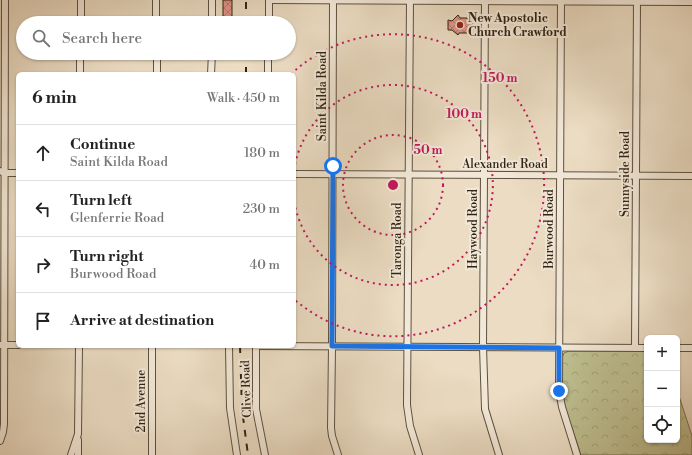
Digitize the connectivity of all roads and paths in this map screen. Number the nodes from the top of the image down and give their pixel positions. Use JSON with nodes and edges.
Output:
{"nodes":[{"id":1,"x":5,"y":0,"type":"edge"},
{"id":2,"x":81,"y":0,"type":"edge"},
{"id":3,"x":156,"y":0,"type":"edge"},
{"id":4,"x":212,"y":0,"type":"edge"},
{"id":5,"x":269,"y":0,"type":"edge"},
{"id":6,"x":333,"y":0,"type":"edge"},
{"id":7,"x":410,"y":0,"type":"edge"},
{"id":8,"x":485,"y":1,"type":"edge"},
{"id":9,"x":561,"y":1,"type":"edge"},
{"id":10,"x":637,"y":1,"type":"edge"},
{"id":11,"x":692,"y":2,"type":"edge"},
{"id":12,"x":81,"y":16,"type":"edge"},
{"id":13,"x":156,"y":16,"type":"edge"},
{"id":14,"x":212,"y":16,"type":"edge"},
{"id":15,"x":269,"y":16,"type":"edge"},
{"id":16,"x":80,"y":60,"type":"edge"},
{"id":17,"x":157,"y":60,"type":"edge"},
{"id":18,"x":212,"y":60,"type":"edge"},
{"id":19,"x":268,"y":60,"type":"edge"},
{"id":20,"x":80,"y":72,"type":"edge"},
{"id":21,"x":157,"y":72,"type":"edge"},
{"id":22,"x":212,"y":72,"type":"edge"},
{"id":23,"x":268,"y":72,"type":"edge"},
{"id":24,"x":2,"y":172,"type":"edge"},
{"id":25,"x":16,"y":173,"type":"edge"},
{"id":26,"x":296,"y":174,"type":"edge"},
{"id":27,"x":333,"y":174,"type":"junction"},
{"id":28,"x":408,"y":175,"type":"junction"},
{"id":29,"x":484,"y":175,"type":"junction"},
{"id":30,"x":560,"y":175,"type":"junction"},
{"id":31,"x":636,"y":176,"type":"junction"},
{"id":32,"x":692,"y":176,"type":"edge"},
{"id":33,"x":2,"y":345,"type":"edge"},
{"id":34,"x":16,"y":345,"type":"edge"},
{"id":35,"x":296,"y":346,"type":"edge"},
{"id":36,"x":332,"y":346,"type":"junction"},
{"id":37,"x":407,"y":347,"type":"junction"},
{"id":38,"x":483,"y":347,"type":"junction"},
{"id":39,"x":79,"y":348,"type":"edge"},
{"id":40,"x":152,"y":348,"type":"edge"},
{"id":41,"x":229,"y":348,"type":"edge"},
{"id":42,"x":256,"y":348,"type":"edge"},
{"id":43,"x":559,"y":348,"type":"junction"},
{"id":44,"x":635,"y":348,"type":"junction"},
{"id":45,"x":644,"y":348,"type":"edge"},
{"id":46,"x":680,"y":348,"type":"edge"},
{"id":47,"x":692,"y":348,"type":"edge"},
{"id":48,"x":78,"y":434,"type":"junction"},
{"id":49,"x":0,"y":441,"type":"edge"},
{"id":50,"x":70,"y":455,"type":"edge"},
{"id":51,"x":78,"y":455,"type":"edge"},
{"id":52,"x":152,"y":455,"type":"edge"},
{"id":53,"x":237,"y":455,"type":"edge"},
{"id":54,"x":265,"y":455,"type":"edge"},
{"id":55,"x":338,"y":455,"type":"edge"},
{"id":56,"x":419,"y":455,"type":"edge"},
{"id":57,"x":499,"y":455,"type":"edge"},
{"id":58,"x":578,"y":455,"type":"edge"}],
"edges":[{"from":1,"to":24,"type":"street"},
{"from":2,"to":12,"type":"street"},
{"from":3,"to":13,"type":"street"},
{"from":4,"to":14,"type":"street"},
{"from":5,"to":6,"type":"street"},
{"from":5,"to":15,"type":"street"},
{"from":6,"to":7,"type":"street"},
{"from":6,"to":27,"type":"street","name":"Saint Kilda Road"},
{"from":7,"to":8,"type":"street"},
{"from":7,"to":28,"type":"street","name":"Taronga Road"},
{"from":8,"to":9,"type":"street"},
{"from":8,"to":29,"type":"street","name":"Haywood Road"},
{"from":9,"to":10,"type":"street"},
{"from":9,"to":30,"type":"street","name":"Burwood Road"},
{"from":10,"to":11,"type":"street"},
{"from":10,"to":31,"type":"street","name":"Sunnyside Road"},
{"from":16,"to":20,"type":"street"},
{"from":17,"to":21,"type":"street"},
{"from":18,"to":22,"type":"street"},
{"from":19,"to":23,"type":"street"},
{"from":24,"to":25,"type":"street"},
{"from":24,"to":33,"type":"street"},
{"from":26,"to":27,"type":"street","name":"Alexander Road"},
{"from":27,"to":28,"type":"street","name":"Alexander Road"},
{"from":27,"to":36,"type":"street","name":"Saint Kilda Road"},
{"from":28,"to":29,"type":"street","name":"Alexander Road"},
{"from":28,"to":37,"type":"street","name":"Taronga Road"},
{"from":29,"to":30,"type":"street","name":"Alexander Road"},
{"from":29,"to":38,"type":"street","name":"Haywood Road"},
{"from":30,"to":31,"type":"street","name":"Alexander Road"},
{"from":30,"to":43,"type":"street","name":"Burwood Road"},
{"from":31,"to":32,"type":"street","name":"Alexander Road"},
{"from":31,"to":44,"type":"street","name":"Sunnyside Road"},
{"from":33,"to":34,"type":"street"},
{"from":33,"to":49,"type":"street"},
{"from":35,"to":36,"type":"street"},
{"from":36,"to":37,"type":"street"},
{"from":36,"to":55,"type":"street","name":"Saint Kilda Road"},
{"from":37,"to":38,"type":"street"},
{"from":37,"to":56,"type":"street","name":"Taronga Road"},
{"from":38,"to":43,"type":"street"},
{"from":38,"to":57,"type":"street","name":"Haywood Road"},
{"from":39,"to":48,"type":"street"},
{"from":40,"to":52,"type":"street","name":"2nd Avenue"},
{"from":41,"to":53,"type":"street"},
{"from":42,"to":54,"type":"street","name":"Clive Road"},
{"from":43,"to":44,"type":"street"},
{"from":43,"to":58,"type":"street","name":"Burwood Road"},
{"from":44,"to":45,"type":"street"},
{"from":46,"to":47,"type":"street"},
{"from":48,"to":50,"type":"street"},
{"from":48,"to":51,"type":"street"}]}
